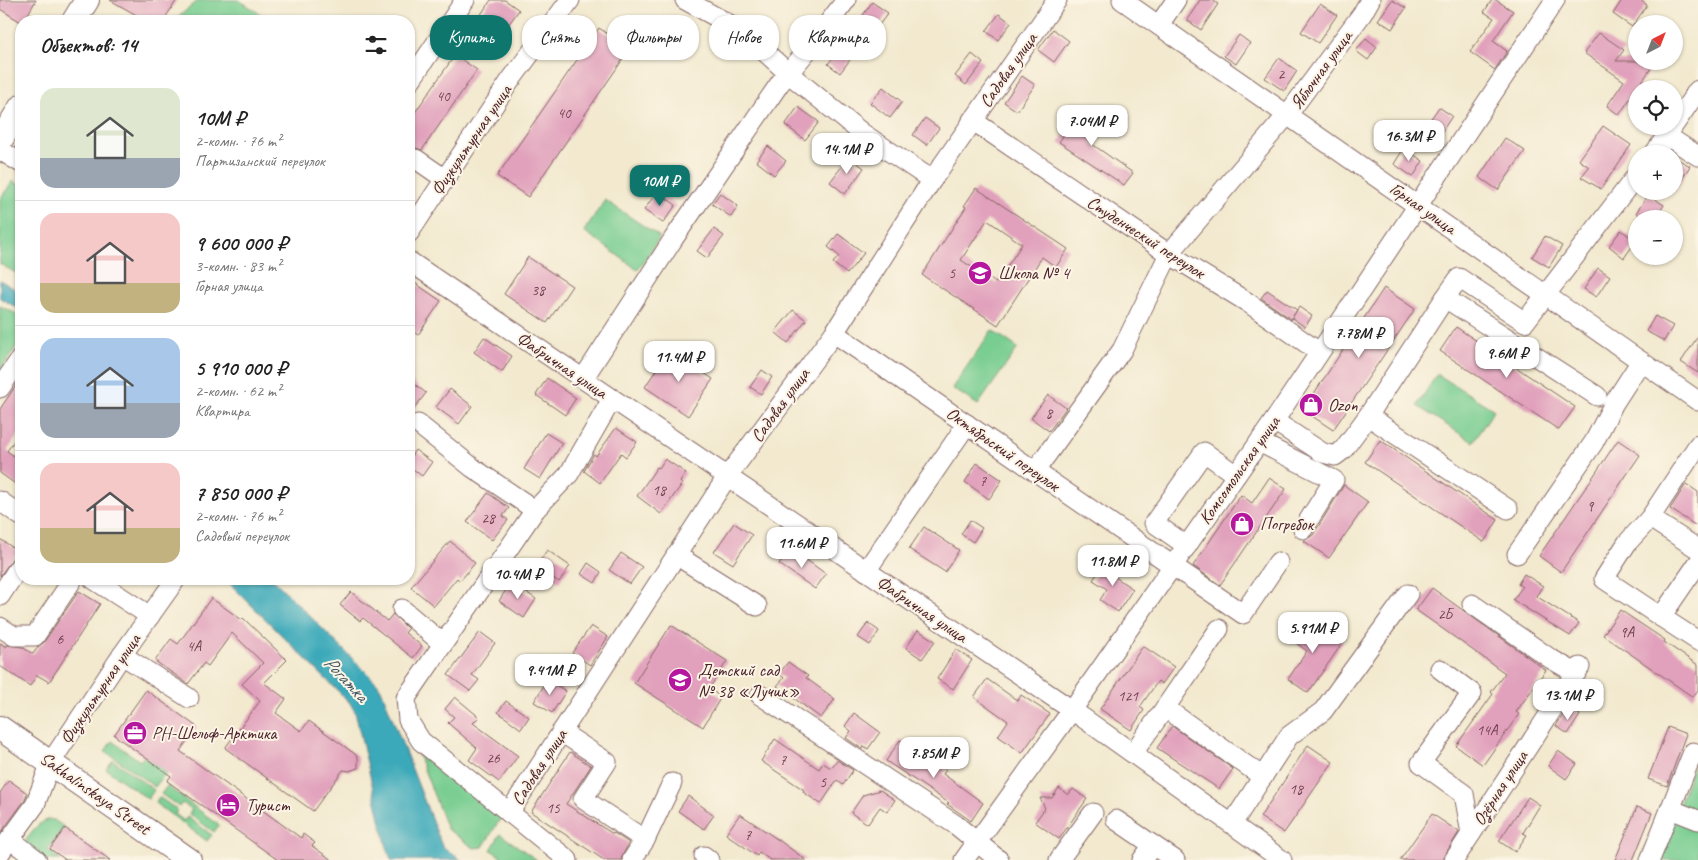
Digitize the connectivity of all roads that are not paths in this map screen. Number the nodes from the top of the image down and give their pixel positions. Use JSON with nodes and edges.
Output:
{"nodes":[{"id":1,"x":465,"y":0,"type":"edge"},
{"id":2,"x":570,"y":0,"type":"edge"},
{"id":3,"x":685,"y":0,"type":"edge"},
{"id":4,"x":846,"y":0,"type":"edge"},
{"id":5,"x":1057,"y":0,"type":"edge"},
{"id":6,"x":1122,"y":0,"type":"edge"},
{"id":7,"x":1176,"y":0,"type":"edge"},
{"id":8,"x":1370,"y":0,"type":"edge"},
{"id":9,"x":1555,"y":0,"type":"edge"},
{"id":10,"x":1159,"y":25,"type":"junction"},
{"id":11,"x":415,"y":62,"type":"edge"},
{"id":12,"x":788,"y":73,"type":"junction"},
{"id":13,"x":1698,"y":90,"type":"edge"},
{"id":14,"x":1288,"y":114,"type":"junction"},
{"id":15,"x":15,"y":116,"type":"edge"},
{"id":16,"x":972,"y":120,"type":"junction"},
{"id":17,"x":1667,"y":136,"type":"junction"},
{"id":18,"x":0,"y":141,"type":"edge"},
{"id":19,"x":1660,"y":145,"type":"edge"},
{"id":20,"x":0,"y":150,"type":"edge"},
{"id":21,"x":1698,"y":156,"type":"edge"},
{"id":22,"x":15,"y":159,"type":"edge"},
{"id":23,"x":416,"y":159,"type":"dead end"},
{"id":24,"x":445,"y":179,"type":"junction"},
{"id":25,"x":932,"y":180,"type":"junction"},
{"id":26,"x":1628,"y":186,"type":"edge"},
{"id":27,"x":1418,"y":205,"type":"junction"},
{"id":28,"x":415,"y":224,"type":"edge"},
{"id":29,"x":1169,"y":254,"type":"junction"},
{"id":30,"x":415,"y":265,"type":"edge"},
{"id":31,"x":1545,"y":294,"type":"junction"},
{"id":32,"x":1445,"y":298,"type":"junction"},
{"id":33,"x":834,"y":332,"type":"junction"},
{"id":34,"x":1319,"y":352,"type":"junction"},
{"id":35,"x":1641,"y":361,"type":"junction"},
{"id":36,"x":15,"y":367,"type":"edge"},
{"id":37,"x":583,"y":379,"type":"junction"},
{"id":38,"x":0,"y":388,"type":"edge"},
{"id":39,"x":1597,"y":396,"type":"dead end"},
{"id":40,"x":612,"y":399,"type":"junction"},
{"id":41,"x":1698,"y":401,"type":"edge"},
{"id":42,"x":1368,"y":416,"type":"junction"},
{"id":43,"x":1274,"y":421,"type":"junction"},
{"id":44,"x":418,"y":424,"type":"dead end"},
{"id":45,"x":967,"y":424,"type":"junction"},
{"id":46,"x":1259,"y":442,"type":"junction"},
{"id":47,"x":1696,"y":451,"type":"edge"},
{"id":48,"x":1035,"y":471,"type":"junction"},
{"id":49,"x":1236,"y":475,"type":"junction"},
{"id":50,"x":727,"y":477,"type":"junction"},
{"id":51,"x":0,"y":501,"type":"edge"},
{"id":52,"x":1508,"y":509,"type":"dead end"},
{"id":53,"x":535,"y":510,"type":"junction"},
{"id":54,"x":15,"y":512,"type":"edge"},
{"id":55,"x":1650,"y":518,"type":"junction"},
{"id":56,"x":1303,"y":529,"type":"dead end"},
{"id":57,"x":1187,"y":546,"type":"junction"},
{"id":58,"x":1698,"y":550,"type":"edge"},
{"id":59,"x":1517,"y":554,"type":"dead end"},
{"id":60,"x":676,"y":555,"type":"junction"},
{"id":61,"x":1278,"y":562,"type":"dead end"},
{"id":62,"x":1698,"y":563,"type":"edge"},
{"id":63,"x":1172,"y":566,"type":"junction"},
{"id":64,"x":866,"y":571,"type":"junction"},
{"id":65,"x":15,"y":573,"type":"edge"},
{"id":66,"x":69,"y":585,"type":"edge"},
{"id":67,"x":102,"y":585,"type":"edge"},
{"id":68,"x":172,"y":585,"type":"edge"},
{"id":69,"x":1408,"y":594,"type":"dead end"},
{"id":70,"x":0,"y":596,"type":"edge"},
{"id":71,"x":1472,"y":604,"type":"dead end"},
{"id":72,"x":757,"y":606,"type":"dead end"},
{"id":73,"x":402,"y":609,"type":"dead end"},
{"id":74,"x":150,"y":616,"type":"junction"},
{"id":75,"x":1661,"y":617,"type":"junction"},
{"id":76,"x":0,"y":627,"type":"edge"},
{"id":77,"x":1219,"y":629,"type":"dead end"},
{"id":78,"x":1698,"y":641,"type":"edge"},
{"id":79,"x":443,"y":644,"type":"junction"},
{"id":80,"x":122,"y":655,"type":"junction"},
{"id":81,"x":1440,"y":670,"type":"dead end"},
{"id":82,"x":760,"y":695,"type":"dead end"},
{"id":83,"x":189,"y":698,"type":"dead end"},
{"id":84,"x":1166,"y":708,"type":"junction"},
{"id":85,"x":1072,"y":710,"type":"junction"},
{"id":86,"x":0,"y":728,"type":"edge"},
{"id":87,"x":562,"y":732,"type":"junction"},
{"id":88,"x":1693,"y":752,"type":"dead end"},
{"id":89,"x":1133,"y":754,"type":"junction"},
{"id":90,"x":51,"y":762,"type":"junction"},
{"id":91,"x":1263,"y":777,"type":"junction"},
{"id":92,"x":672,"y":783,"type":"dead end"},
{"id":93,"x":1670,"y":809,"type":"junction"},
{"id":94,"x":509,"y":813,"type":"junction"},
{"id":95,"x":1093,"y":813,"type":"dead end"},
{"id":96,"x":1116,"y":820,"type":"dead end"},
{"id":97,"x":1698,"y":820,"type":"edge"},
{"id":98,"x":1232,"y":824,"type":"junction"},
{"id":99,"x":1471,"y":834,"type":"junction"},
{"id":100,"x":645,"y":840,"type":"junction"},
{"id":101,"x":978,"y":842,"type":"junction"},
{"id":102,"x":5,"y":846,"type":"edge"},
{"id":103,"x":1147,"y":852,"type":"edge"},
{"id":104,"x":1275,"y":858,"type":"edge"},
{"id":105,"x":37,"y":860,"type":"edge"},
{"id":106,"x":189,"y":860,"type":"edge"},
{"id":107,"x":568,"y":860,"type":"edge"},
{"id":108,"x":632,"y":860,"type":"edge"},
{"id":109,"x":964,"y":860,"type":"edge"},
{"id":110,"x":999,"y":860,"type":"edge"},
{"id":111,"x":1059,"y":860,"type":"edge"},
{"id":112,"x":1175,"y":860,"type":"edge"},
{"id":113,"x":1454,"y":860,"type":"edge"},
{"id":114,"x":1650,"y":860,"type":"edge"}],
"edges":[{"from":1,"to":11,"type":"street"},
{"from":2,"to":24,"type":"street","name":"Физкультурная улица"},
{"from":3,"to":12,"type":"street"},
{"from":4,"to":12,"type":"street"},
{"from":5,"to":16,"type":"street","name":"Садовая улица"},
{"from":6,"to":10,"type":"street","name":"Горная улица"},
{"from":7,"to":10,"type":"street"},
{"from":8,"to":14,"type":"street","name":"Яблочная улица"},
{"from":9,"to":27,"type":"street","name":"Комсомольская улица"},
{"from":10,"to":14,"type":"street","name":"Горная улица"},
{"from":12,"to":25,"type":"street"},
{"from":12,"to":37,"type":"street"},
{"from":13,"to":17,"type":"street"},
{"from":14,"to":27,"type":"street","name":"Горная улица"},
{"from":14,"to":29,"type":"street","name":"Яблочная улица"},
{"from":15,"to":18,"type":"main road"},
{"from":16,"to":25,"type":"street","name":"Садовая улица"},
{"from":16,"to":29,"type":"street","name":"Студенческий переулок"},
{"from":17,"to":19,"type":"street"},
{"from":17,"to":21,"type":"street"},
{"from":20,"to":22,"type":"street"},
{"from":23,"to":24,"type":"street"},
{"from":24,"to":28,"type":"street","name":"Физкультурная улица"},
{"from":25,"to":33,"type":"street","name":"Садовая улица"},
{"from":26,"to":31,"type":"street"},
{"from":27,"to":31,"type":"street","name":"Горная улица"},
{"from":27,"to":34,"type":"street","name":"Комсомольская улица"},
{"from":29,"to":34,"type":"street","name":"Студенческий переулок"},
{"from":29,"to":48,"type":"street","name":"Яблочная улица"},
{"from":30,"to":37,"type":"street","name":"Фабричная улица"},
{"from":31,"to":32,"type":"street"},
{"from":31,"to":35,"type":"street","name":"Горная улица"},
{"from":32,"to":39,"type":"street"},
{"from":32,"to":42,"type":"street"},
{"from":33,"to":45,"type":"street","name":"Октябрьский переулок"},
{"from":33,"to":50,"type":"street","name":"Садовая улица"},
{"from":34,"to":43,"type":"street","name":"Комсомольская улица"},
{"from":35,"to":41,"type":"street","name":"Горная улица"},
{"from":35,"to":59,"type":"street"},
{"from":36,"to":38,"type":"street"},
{"from":37,"to":40,"type":"street","name":"Фабричная улица"},
{"from":40,"to":50,"type":"street","name":"Фабричная улица"},
{"from":40,"to":53,"type":"street"},
{"from":42,"to":43,"type":"street"},
{"from":42,"to":52,"type":"street"},
{"from":43,"to":46,"type":"street","name":"Комсомольская улица"},
{"from":44,"to":53,"type":"street"},
{"from":45,"to":48,"type":"street","name":"Октябрьский переулок"},
{"from":45,"to":64,"type":"street"},
{"from":46,"to":49,"type":"street","name":"Комсомольская улица"},
{"from":46,"to":56,"type":"street"},
{"from":47,"to":55,"type":"street"},
{"from":48,"to":63,"type":"street","name":"Октябрьский переулок"},
{"from":49,"to":57,"type":"street","name":"Комсомольская улица"},
{"from":49,"to":57,"type":"street"},
{"from":50,"to":60,"type":"street","name":"Садовая улица"},
{"from":50,"to":64,"type":"street","name":"Фабричная улица"},
{"from":51,"to":54,"type":"street"},
{"from":53,"to":79,"type":"street"},
{"from":55,"to":58,"type":"street"},
{"from":55,"to":75,"type":"street"},
{"from":57,"to":63,"type":"street","name":"Комсомольская улица"},
{"from":60,"to":72,"type":"street"},
{"from":60,"to":87,"type":"street","name":"Садовая улица"},
{"from":61,"to":63,"type":"street","name":"Октябрьский переулок"},
{"from":62,"to":75,"type":"street"},
{"from":63,"to":85,"type":"street","name":"Комсомольская улица"},
{"from":64,"to":85,"type":"street","name":"Фабричная улица"},
{"from":65,"to":70,"type":"street"},
{"from":66,"to":76,"type":"street"},
{"from":67,"to":74,"type":"street"},
{"from":68,"to":74,"type":"street","name":"Физкультурная улица"},
{"from":69,"to":91,"type":"street"},
{"from":71,"to":99,"type":"street","name":"Озёрная улица"},
{"from":73,"to":79,"type":"street"},
{"from":74,"to":80,"type":"street","name":"Физкультурная улица"},
{"from":75,"to":78,"type":"street"},
{"from":77,"to":84,"type":"street"},
{"from":79,"to":94,"type":"street"},
{"from":80,"to":83,"type":"street"},
{"from":80,"to":90,"type":"street","name":"Физкультурная улица"},
{"from":81,"to":99,"type":"street"},
{"from":82,"to":101,"type":"street"},
{"from":84,"to":89,"type":"street"},
{"from":84,"to":91,"type":"street"},
{"from":85,"to":89,"type":"street","name":"Фабричная улица"},
{"from":85,"to":101,"type":"street","name":"Комсомольская улица"},
{"from":86,"to":90,"type":"main road","name":"Sakhalinskaya Street"},
{"from":87,"to":94,"type":"street","name":"Садовая улица"},
{"from":87,"to":100,"type":"street"},
{"from":88,"to":93,"type":"street"},
{"from":89,"to":98,"type":"street","name":"Фабричная улица"},
{"from":90,"to":102,"type":"street","name":"Физкультурная улица"},
{"from":90,"to":106,"type":"main road","name":"Sakhalinskaya Street"},
{"from":91,"to":98,"type":"street"},
{"from":92,"to":100,"type":"street"},
{"from":93,"to":97,"type":"street"},
{"from":93,"to":114,"type":"street"},
{"from":94,"to":107,"type":"street"},
{"from":95,"to":111,"type":"street"},
{"from":96,"to":103,"type":"street"},
{"from":98,"to":104,"type":"street","name":"Фабричная улица"},
{"from":99,"to":113,"type":"street","name":"Озёрная улица"},
{"from":100,"to":108,"type":"street"},
{"from":101,"to":109,"type":"street","name":"Комсомольская улица"},
{"from":101,"to":110,"type":"street"},
{"from":102,"to":105,"type":"street"},
{"from":103,"to":112,"type":"street"}]}
